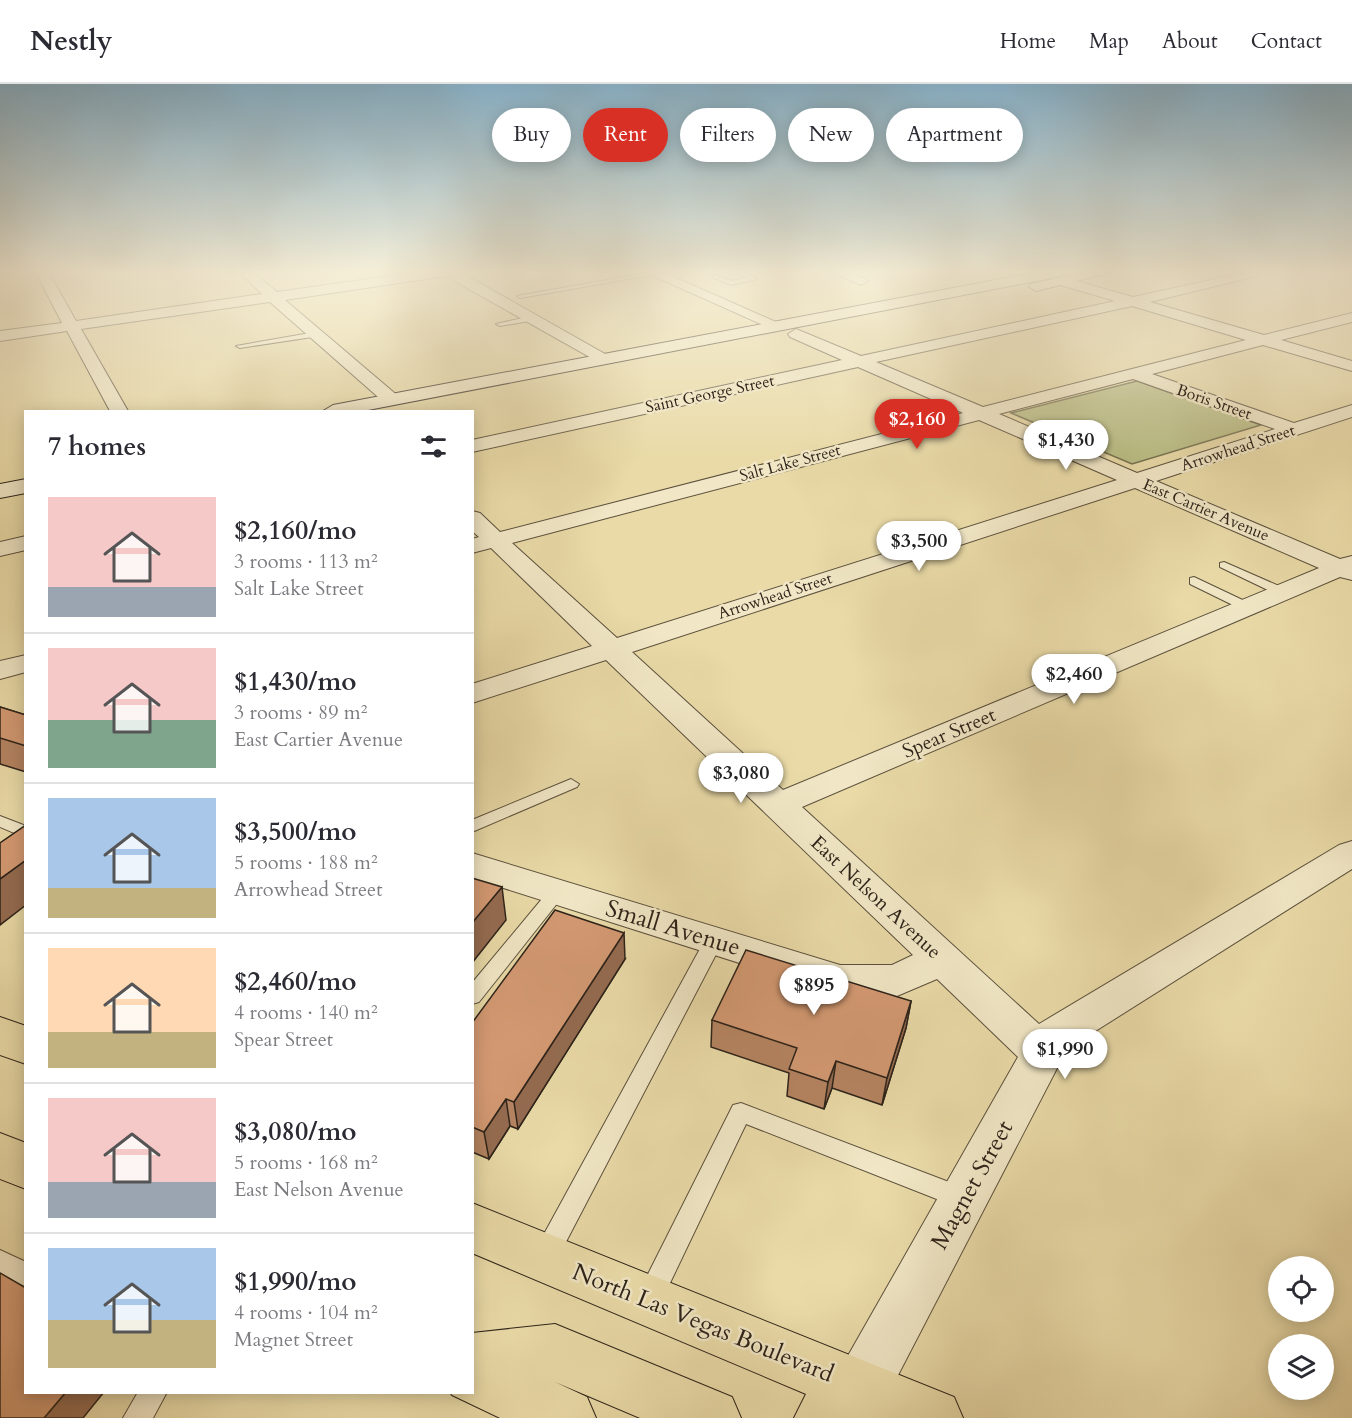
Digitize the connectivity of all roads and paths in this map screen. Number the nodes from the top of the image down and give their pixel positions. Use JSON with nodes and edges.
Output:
{"nodes":[{"id":1,"x":77,"y":335,"type":"edge"},
{"id":2,"x":308,"y":335,"type":"edge"},
{"id":3,"x":317,"y":335,"type":"edge"},
{"id":4,"x":563,"y":335,"type":"edge"},
{"id":5,"x":729,"y":335,"type":"edge"},
{"id":6,"x":756,"y":335,"type":"edge"},
{"id":7,"x":790,"y":335,"type":"edge"},
{"id":8,"x":799,"y":335,"type":"edge"},
{"id":9,"x":979,"y":335,"type":"edge"},
{"id":10,"x":1247,"y":335,"type":"edge"},
{"id":11,"x":1281,"y":335,"type":"edge"},
{"id":12,"x":1263,"y":340,"type":"junction"},
{"id":13,"x":240,"y":346,"type":"dead end"},
{"id":14,"x":606,"y":359,"type":"junction"},
{"id":15,"x":660,"y":361,"type":"junction"},
{"id":16,"x":860,"y":361,"type":"junction"},
{"id":17,"x":1352,"y":366,"type":"edge"},
{"id":18,"x":1134,"y":374,"type":"junction"},
{"id":19,"x":398,"y":406,"type":"edge"},
{"id":20,"x":118,"y":410,"type":"edge"},
{"id":21,"x":346,"y":410,"type":"edge"},
{"id":22,"x":375,"y":410,"type":"edge"},
{"id":23,"x":1352,"y":411,"type":"edge"},
{"id":24,"x":982,"y":414,"type":"junction"},
{"id":25,"x":1294,"y":430,"type":"junction"},
{"id":26,"x":474,"y":446,"type":"edge"},
{"id":27,"x":24,"y":469,"type":"edge"},
{"id":28,"x":0,"y":474,"type":"edge"},
{"id":29,"x":1137,"y":480,"type":"junction"},
{"id":30,"x":24,"y":486,"type":"edge"},
{"id":31,"x":0,"y":491,"type":"edge"},
{"id":32,"x":474,"y":522,"type":"edge"},
{"id":33,"x":24,"y":543,"type":"edge"},
{"id":34,"x":484,"y":543,"type":"edge"},
{"id":35,"x":0,"y":549,"type":"edge"},
{"id":36,"x":1224,"y":565,"type":"dead end"},
{"id":37,"x":1348,"y":568,"type":"edge"},
{"id":38,"x":1194,"y":581,"type":"dead end"},
{"id":39,"x":1282,"y":592,"type":"junction"},
{"id":40,"x":1247,"y":607,"type":"junction"},
{"id":41,"x":612,"y":649,"type":"junction"},
{"id":42,"x":24,"y":664,"type":"edge"},
{"id":43,"x":0,"y":670,"type":"edge"},
{"id":44,"x":474,"y":693,"type":"edge"},
{"id":45,"x":572,"y":784,"type":"dead end"},
{"id":46,"x":778,"y":805,"type":"junction"},
{"id":47,"x":0,"y":821,"type":"edge"},
{"id":48,"x":474,"y":826,"type":"edge"},
{"id":49,"x":23,"y":837,"type":"edge"},
{"id":50,"x":1352,"y":853,"type":"edge"},
{"id":51,"x":474,"y":866,"type":"edge"},
{"id":52,"x":557,"y":892,"type":"junction"},
{"id":53,"x":714,"y":941,"type":"junction"},
{"id":54,"x":941,"y":959,"type":"junction"},
{"id":55,"x":474,"y":995,"type":"edge"},
{"id":56,"x":0,"y":1035,"type":"edge"},
{"id":57,"x":24,"y":1045,"type":"edge"},
{"id":58,"x":1043,"y":1054,"type":"junction"},
{"id":59,"x":0,"y":1155,"type":"edge"},
{"id":60,"x":24,"y":1166,"type":"edge"},
{"id":61,"x":964,"y":1199,"type":"junction"},
{"id":62,"x":474,"y":1229,"type":"edge"},
{"id":63,"x":545,"y":1258,"type":"junction"},
{"id":64,"x":0,"y":1262,"type":"edge"},
{"id":65,"x":24,"y":1274,"type":"edge"},
{"id":66,"x":648,"y":1300,"type":"junction"},
{"id":67,"x":474,"y":1362,"type":"edge"},
{"id":68,"x":474,"y":1376,"type":"edge"},
{"id":69,"x":153,"y":1394,"type":"edge"},
{"id":70,"x":842,"y":1403,"type":"edge"},
{"id":71,"x":137,"y":1418,"type":"edge"},
{"id":72,"x":566,"y":1418,"type":"edge"},
{"id":73,"x":711,"y":1418,"type":"edge"},
{"id":74,"x":933,"y":1418,"type":"edge"}],
"edges":[{"from":1,"to":20,"type":"street"},
{"from":2,"to":13,"type":"lane"},
{"from":3,"to":19,"type":"street"},
{"from":4,"to":14,"type":"street"},
{"from":5,"to":14,"type":"main road"},
{"from":6,"to":15,"type":"main road"},
{"from":7,"to":15,"type":"main road"},
{"from":8,"to":16,"type":"street","name":"East Cartier Avenue"},
{"from":9,"to":16,"type":"street","name":"Saint George Street"},
{"from":10,"to":12,"type":"street"},
{"from":11,"to":12,"type":"street","name":"Salt Lake Street"},
{"from":12,"to":17,"type":"street"},
{"from":12,"to":18,"type":"street","name":"Salt Lake Street"},
{"from":14,"to":19,"type":"main road"},
{"from":15,"to":19,"type":"main road"},
{"from":16,"to":24,"type":"street","name":"East Cartier Avenue"},
{"from":16,"to":26,"type":"street","name":"Saint George Street"},
{"from":18,"to":24,"type":"street","name":"Salt Lake Street"},
{"from":18,"to":25,"type":"street","name":"Boris Street"},
{"from":19,"to":21,"type":"main road"},
{"from":19,"to":22,"type":"main road"},
{"from":23,"to":25,"type":"street","name":"Arrowhead Street"},
{"from":24,"to":29,"type":"street","name":"East Cartier Avenue"},
{"from":24,"to":34,"type":"street","name":"Salt Lake Street"},
{"from":25,"to":29,"type":"street","name":"Arrowhead Street"},
{"from":27,"to":28,"type":"main road"},
{"from":29,"to":37,"type":"street","name":"East Cartier Avenue"},
{"from":29,"to":41,"type":"street","name":"Arrowhead Street"},
{"from":30,"to":31,"type":"main road"},
{"from":32,"to":34,"type":"street","name":"East Nelson Avenue"},
{"from":33,"to":35,"type":"street"},
{"from":34,"to":41,"type":"street","name":"East Nelson Avenue"},
{"from":36,"to":39,"type":"lane"},
{"from":37,"to":39,"type":"street","name":"Spear Street"},
{"from":38,"to":40,"type":"lane"},
{"from":39,"to":40,"type":"street","name":"Spear Street"},
{"from":40,"to":46,"type":"street","name":"Spear Street"},
{"from":41,"to":44,"type":"street","name":"Arrowhead Street"},
{"from":41,"to":46,"type":"street","name":"East Nelson Avenue"},
{"from":42,"to":43,"type":"street"},
{"from":45,"to":48,"type":"lane"},
{"from":46,"to":54,"type":"street","name":"East Nelson Avenue"},
{"from":47,"to":49,"type":"lane"},
{"from":50,"to":58,"type":"street","name":"Magnet Street"},
{"from":51,"to":52,"type":"street","name":"Small Avenue"},
{"from":52,"to":53,"type":"street","name":"Small Avenue"},
{"from":52,"to":55,"type":"lane"},
{"from":53,"to":54,"type":"street","name":"Small Avenue"},
{"from":53,"to":63,"type":"lane"},
{"from":54,"to":58,"type":"street","name":"East Nelson Avenue"},
{"from":56,"to":57,"type":"main road"},
{"from":58,"to":61,"type":"street","name":"Magnet Street"},
{"from":59,"to":60,"type":"main road"},
{"from":61,"to":66,"type":"lane"},
{"from":61,"to":70,"type":"street","name":"Magnet Street"},
{"from":62,"to":63,"type":"main road","name":"North Las Vegas Boulevard"},
{"from":63,"to":66,"type":"main road","name":"North Las Vegas Boulevard"},
{"from":64,"to":65,"type":"lane"},
{"from":66,"to":70,"type":"main road","name":"North Las Vegas Boulevard"},
{"from":67,"to":73,"type":"main road"},
{"from":68,"to":72,"type":"main road"},
{"from":69,"to":71,"type":"lane"},
{"from":70,"to":74,"type":"main road","name":"North Las Vegas Boulevard"}]}
